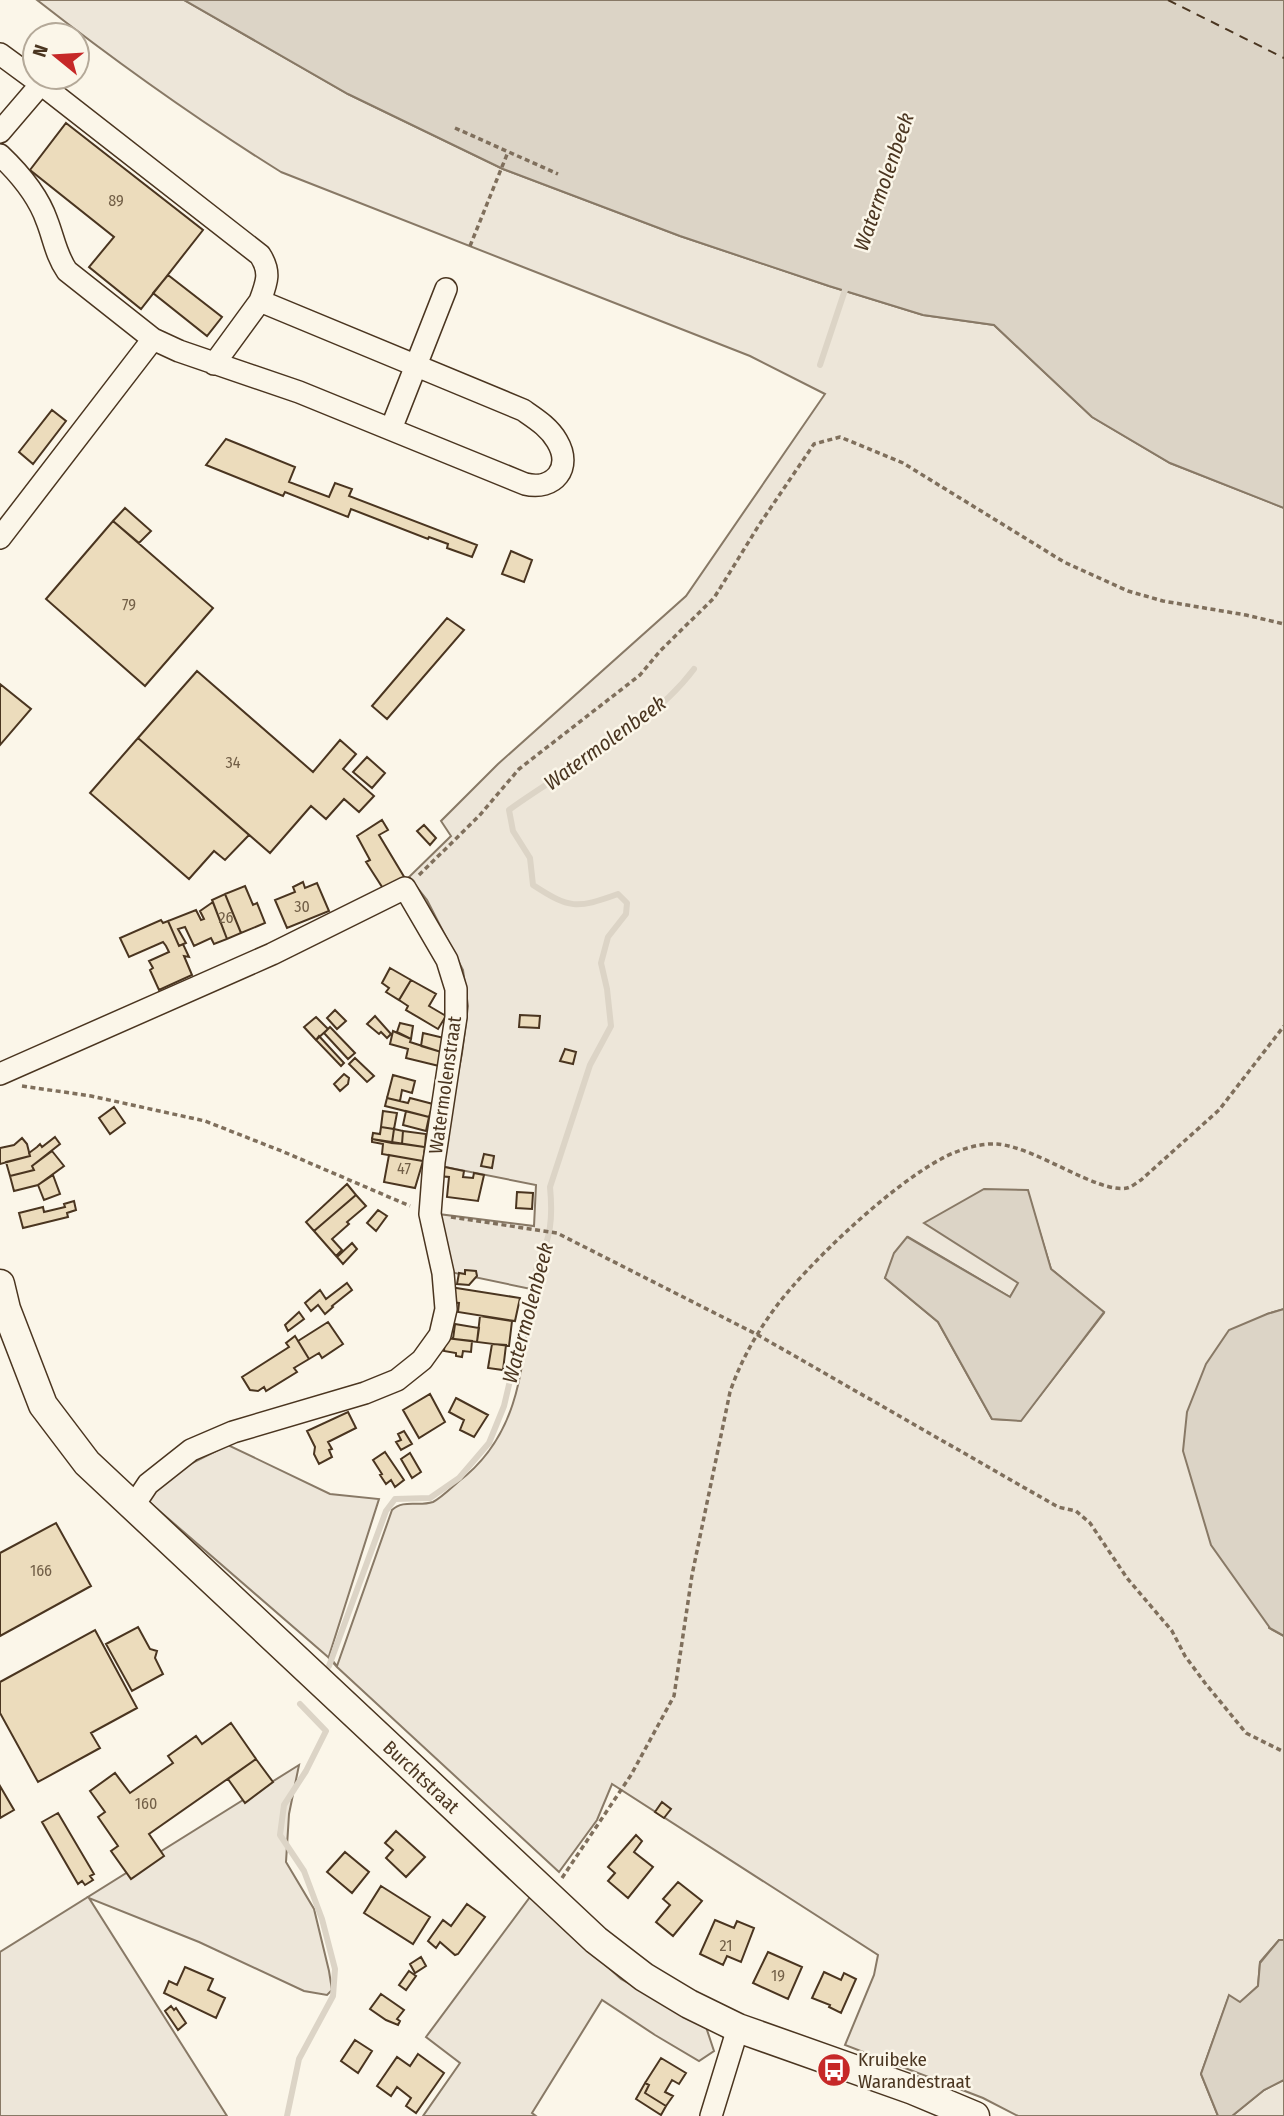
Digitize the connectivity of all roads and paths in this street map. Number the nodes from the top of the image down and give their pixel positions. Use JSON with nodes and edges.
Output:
{"nodes":[{"id":1,"x":0,"y":54,"type":"edge"},
{"id":2,"x":21,"y":69,"type":"edge"},
{"id":3,"x":35,"y":91,"type":"edge"},
{"id":4,"x":50,"y":91,"type":"edge"},
{"id":5,"x":455,"y":128,"type":"dead end"},
{"id":6,"x":0,"y":132,"type":"edge"},
{"id":7,"x":508,"y":152,"type":"junction"},
{"id":8,"x":0,"y":155,"type":"edge"},
{"id":9,"x":558,"y":174,"type":"dead end"},
{"id":10,"x":470,"y":247,"type":"dead end"},
{"id":11,"x":446,"y":289,"type":"dead end"},
{"id":12,"x":260,"y":301,"type":"junction"},
{"id":13,"x":153,"y":339,"type":"junction"},
{"id":14,"x":214,"y":364,"type":"junction"},
{"id":15,"x":416,"y":366,"type":"junction"},
{"id":16,"x":391,"y":429,"type":"junction"},
{"id":17,"x":0,"y":538,"type":"edge"},
{"id":18,"x":1284,"y":624,"type":"edge"},
{"id":19,"x":405,"y":888,"type":"junction"},
{"id":20,"x":1284,"y":1026,"type":"edge"},
{"id":21,"x":6,"y":1080,"type":"edge"},
{"id":22,"x":430,"y":1214,"type":"junction"},
{"id":23,"x":0,"y":1284,"type":"edge"},
{"id":24,"x":758,"y":1335,"type":"junction"},
{"id":25,"x":134,"y":1505,"type":"junction"},
{"id":26,"x":1284,"y":1752,"type":"edge"},
{"id":27,"x":549,"y":1897,"type":"junction"},
{"id":28,"x":738,"y":2028,"type":"junction"},
{"id":29,"x":711,"y":2116,"type":"edge"},
{"id":30,"x":975,"y":2116,"type":"edge"}],
"edges":[{"from":1,"to":2,"type":"street"},
{"from":3,"to":6,"type":"street"},
{"from":4,"to":12,"type":"street"},
{"from":5,"to":7,"type":"path"},
{"from":7,"to":9,"type":"path"},
{"from":7,"to":10,"type":"path"},
{"from":8,"to":13,"type":"street"},
{"from":11,"to":15,"type":"street"},
{"from":12,"to":14,"type":"street"},
{"from":12,"to":15,"type":"street"},
{"from":13,"to":14,"type":"street"},
{"from":13,"to":17,"type":"street"},
{"from":14,"to":16,"type":"street"},
{"from":15,"to":16,"type":"street"},
{"from":15,"to":16,"type":"street"},
{"from":18,"to":19,"type":"path"},
{"from":19,"to":21,"type":"street"},
{"from":19,"to":22,"type":"street","name":"Watermolenstraat"},
{"from":20,"to":24,"type":"path"},
{"from":21,"to":22,"type":"path"},
{"from":22,"to":24,"type":"path"},
{"from":22,"to":25,"type":"street","name":"Watermolenstraat"},
{"from":23,"to":25,"type":"main road","name":"Burchtstraat"},
{"from":24,"to":26,"type":"path"},
{"from":24,"to":27,"type":"path"},
{"from":25,"to":27,"type":"main road","name":"Burchtstraat"},
{"from":27,"to":28,"type":"main road","name":"Burchtstraat"},
{"from":28,"to":29,"type":"street"},
{"from":28,"to":30,"type":"main road","name":"Burchtstraat"}]}
